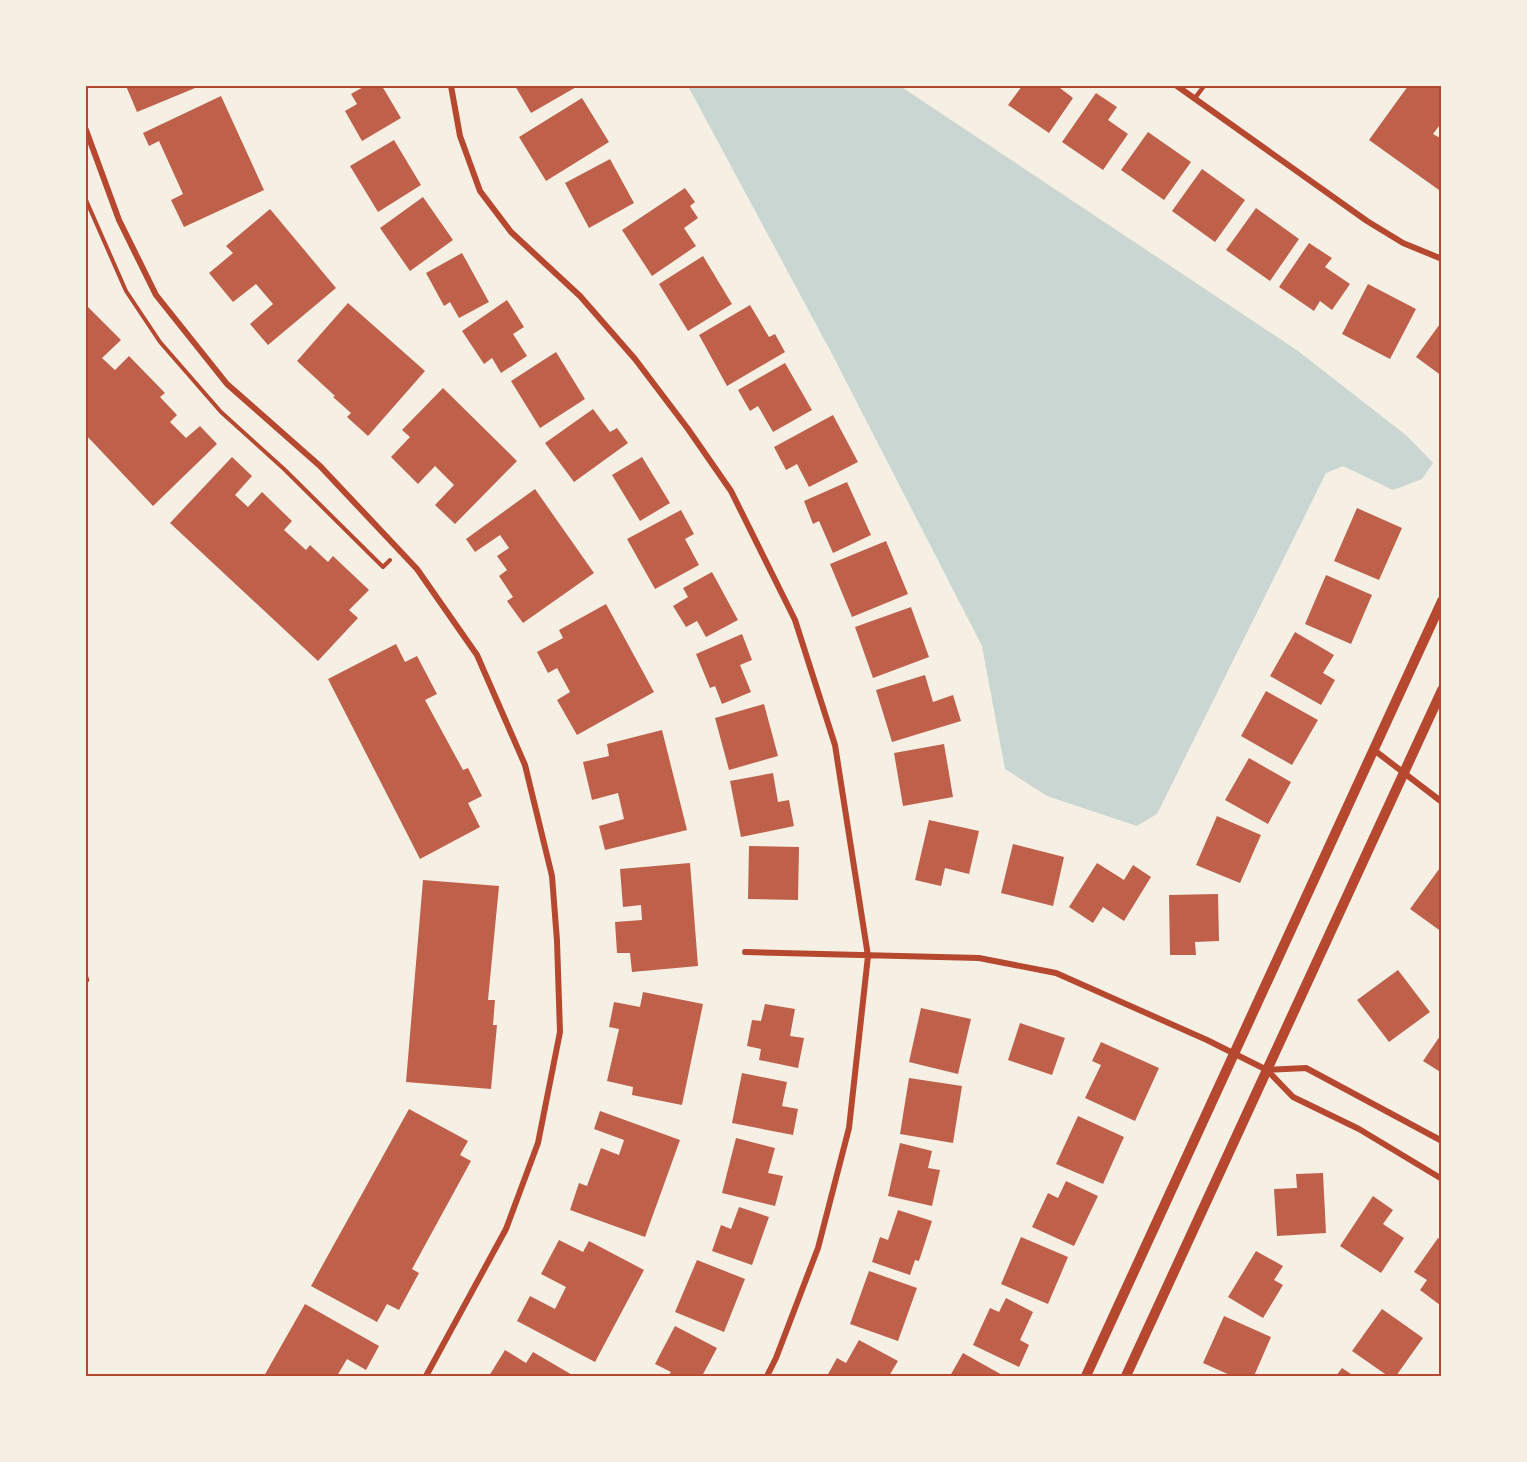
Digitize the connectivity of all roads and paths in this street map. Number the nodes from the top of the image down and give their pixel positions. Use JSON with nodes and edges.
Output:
{"nodes":[{"id":1,"x":451,"y":86,"type":"edge"},
{"id":2,"x":1177,"y":86,"type":"edge"},
{"id":3,"x":1204,"y":86,"type":"edge"},
{"id":4,"x":1195,"y":98,"type":"junction"},
{"id":5,"x":86,"y":130,"type":"edge"},
{"id":6,"x":1442,"y":260,"type":"edge"},
{"id":7,"x":1442,"y":601,"type":"edge"},
{"id":8,"x":1442,"y":690,"type":"edge"},
{"id":9,"x":1374,"y":750,"type":"junction"},
{"id":10,"x":1404,"y":773,"type":"junction"},
{"id":11,"x":1442,"y":802,"type":"edge"},
{"id":12,"x":745,"y":952,"type":"dead end"},
{"id":13,"x":867,"y":956,"type":"junction"},
{"id":14,"x":1234,"y":1053,"type":"junction"},
{"id":15,"x":1267,"y":1070,"type":"junction"},
{"id":16,"x":1442,"y":1141,"type":"edge"},
{"id":17,"x":1442,"y":1179,"type":"edge"},
{"id":18,"x":426,"y":1377,"type":"edge"},
{"id":19,"x":766,"y":1377,"type":"edge"},
{"id":20,"x":1086,"y":1377,"type":"edge"},
{"id":21,"x":1126,"y":1377,"type":"edge"}],
"edges":[{"from":1,"to":13,"type":"street"},
{"from":2,"to":4,"type":"street"},
{"from":3,"to":4,"type":"lane"},
{"from":4,"to":6,"type":"street"},
{"from":5,"to":18,"type":"street"},
{"from":7,"to":9,"type":"street"},
{"from":8,"to":10,"type":"street"},
{"from":9,"to":10,"type":"street"},
{"from":9,"to":14,"type":"street"},
{"from":10,"to":11,"type":"street"},
{"from":10,"to":15,"type":"street"},
{"from":12,"to":13,"type":"street"},
{"from":13,"to":14,"type":"street"},
{"from":13,"to":19,"type":"street"},
{"from":14,"to":15,"type":"street"},
{"from":14,"to":20,"type":"street"},
{"from":15,"to":16,"type":"street"},
{"from":15,"to":17,"type":"street"},
{"from":15,"to":21,"type":"street"}]}
